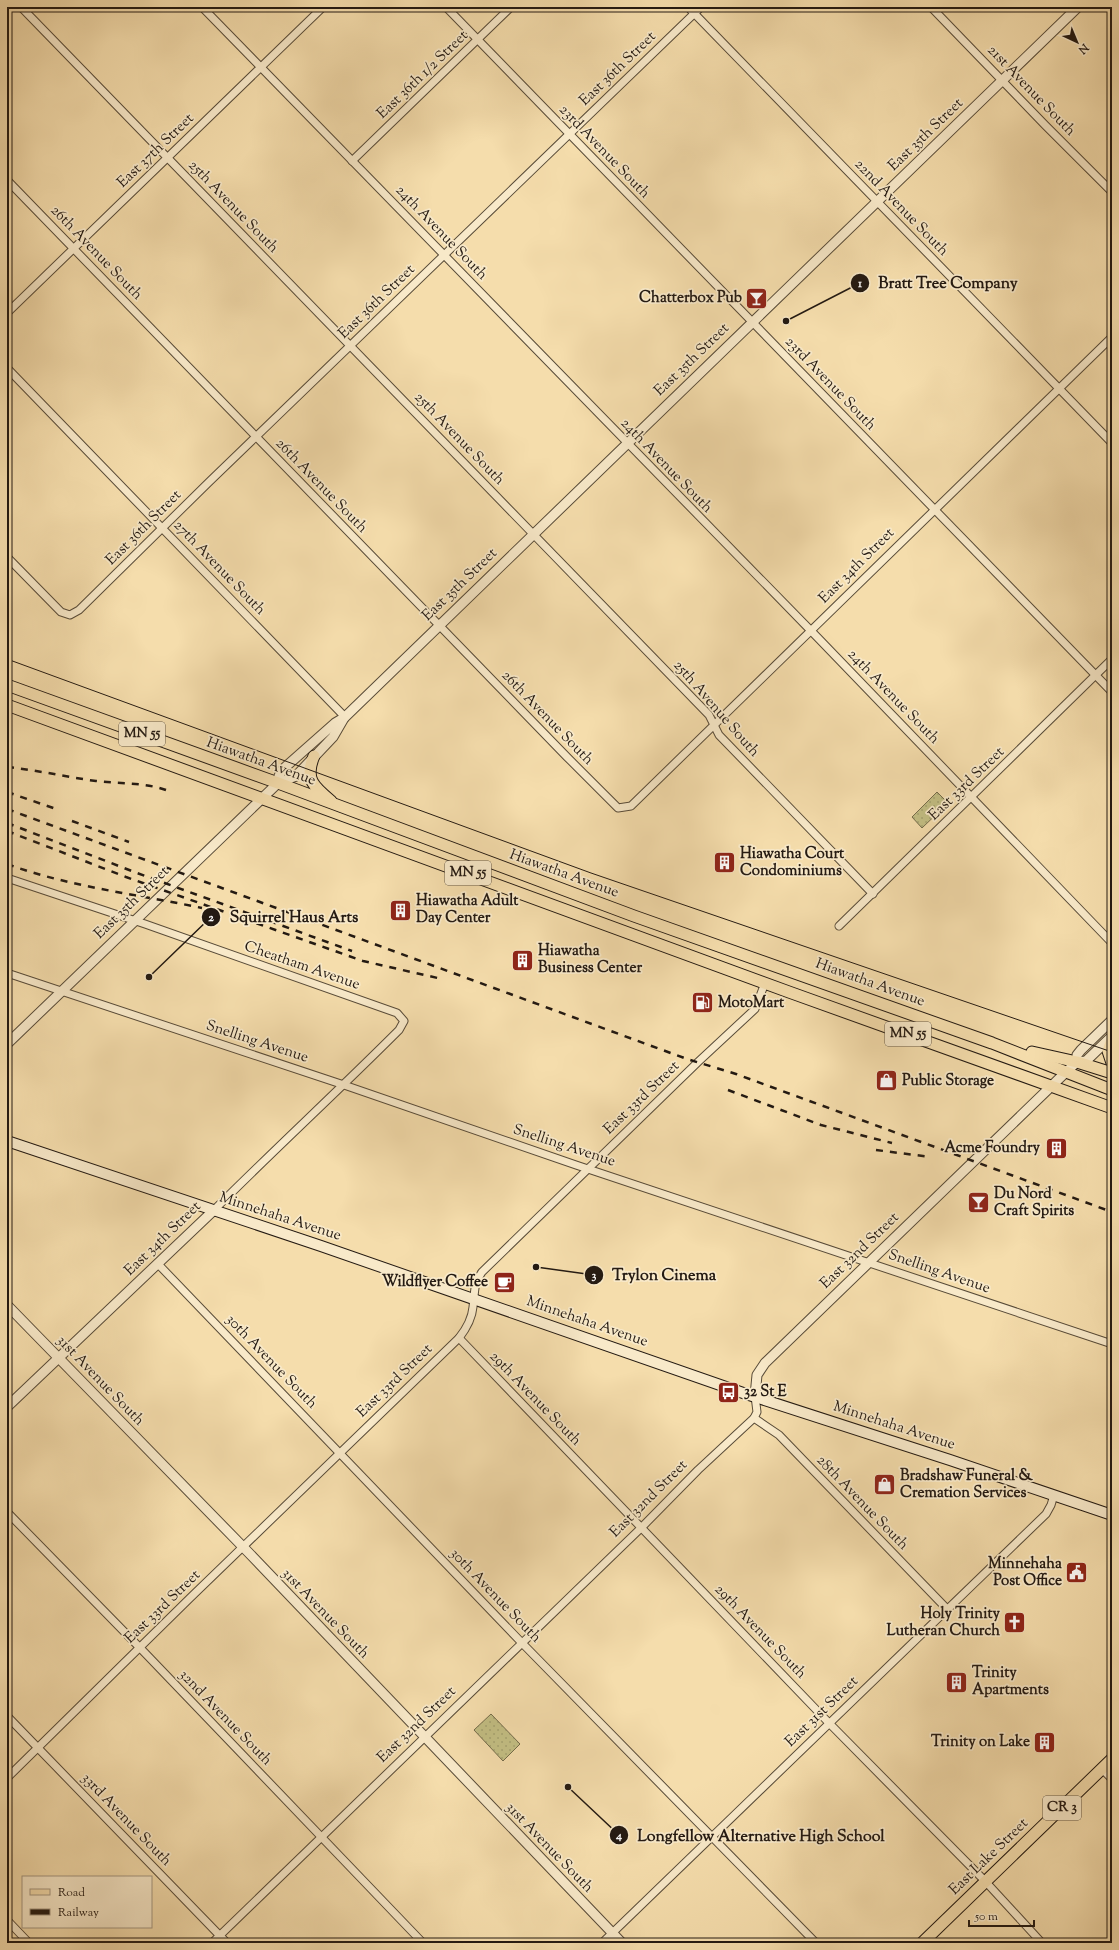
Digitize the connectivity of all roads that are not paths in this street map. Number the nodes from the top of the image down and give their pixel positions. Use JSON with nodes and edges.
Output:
{"nodes":[{"id":1,"x":21,"y":7,"type":"edge"},
{"id":2,"x":202,"y":7,"type":"edge"},
{"id":3,"x":323,"y":7,"type":"edge"},
{"id":4,"x":446,"y":7,"type":"edge"},
{"id":5,"x":511,"y":7,"type":"edge"},
{"id":6,"x":688,"y":7,"type":"edge"},
{"id":7,"x":701,"y":7,"type":"edge"},
{"id":8,"x":931,"y":7,"type":"edge"},
{"id":9,"x":1078,"y":7,"type":"edge"},
{"id":10,"x":694,"y":13,"type":"junction"},
{"id":11,"x":478,"y":39,"type":"junction"},
{"id":12,"x":260,"y":67,"type":"junction"},
{"id":13,"x":1003,"y":80,"type":"junction"},
{"id":14,"x":568,"y":134,"type":"junction"},
{"id":15,"x":167,"y":158,"type":"junction"},
{"id":16,"x":352,"y":161,"type":"junction"},
{"id":17,"x":7,"y":180,"type":"edge"},
{"id":18,"x":1112,"y":192,"type":"edge"},
{"id":19,"x":876,"y":201,"type":"junction"},
{"id":20,"x":74,"y":249,"type":"junction"},
{"id":21,"x":444,"y":255,"type":"junction"},
{"id":22,"x":7,"y":313,"type":"edge"},
{"id":23,"x":752,"y":322,"type":"junction"},
{"id":24,"x":1112,"y":337,"type":"edge"},
{"id":25,"x":350,"y":347,"type":"junction"},
{"id":26,"x":7,"y":368,"type":"edge"},
{"id":27,"x":1059,"y":389,"type":"junction"},
{"id":28,"x":255,"y":437,"type":"junction"},
{"id":29,"x":1112,"y":443,"type":"edge"},
{"id":30,"x":626,"y":444,"type":"junction"},
{"id":31,"x":935,"y":510,"type":"junction"},
{"id":32,"x":162,"y":528,"type":"junction"},
{"id":33,"x":533,"y":534,"type":"junction"},
{"id":34,"x":7,"y":557,"type":"edge"},
{"id":35,"x":439,"y":626,"type":"junction"},
{"id":36,"x":811,"y":631,"type":"junction"},
{"id":37,"x":1112,"y":659,"type":"edge"},
{"id":38,"x":1095,"y":675,"type":"junction"},
{"id":39,"x":7,"y":685,"type":"edge"},
{"id":40,"x":1112,"y":692,"type":"edge"},
{"id":41,"x":7,"y":705,"type":"edge"},
{"id":42,"x":345,"y":717,"type":"junction"},
{"id":43,"x":714,"y":725,"type":"junction"},
{"id":44,"x":314,"y":756,"type":"junction"},
{"id":45,"x":278,"y":783,"type":"junction"},
{"id":46,"x":972,"y":797,"type":"junction"},
{"id":47,"x":262,"y":798,"type":"junction"},
{"id":48,"x":338,"y":807,"type":"junction"},
{"id":49,"x":618,"y":808,"type":"joint"},
{"id":50,"x":7,"y":878,"type":"edge"},
{"id":51,"x":873,"y":894,"type":"junction"},
{"id":52,"x":133,"y":921,"type":"junction"},
{"id":53,"x":839,"y":926,"type":"dead end"},
{"id":54,"x":1112,"y":943,"type":"edge"},
{"id":55,"x":7,"y":973,"type":"edge"},
{"id":56,"x":765,"y":983,"type":"junction"},
{"id":57,"x":61,"y":991,"type":"junction"},
{"id":58,"x":1112,"y":1020,"type":"edge"},
{"id":59,"x":404,"y":1021,"type":"joint"},
{"id":60,"x":1112,"y":1036,"type":"edge"},
{"id":61,"x":1112,"y":1040,"type":"edge"},
{"id":62,"x":992,"y":1043,"type":"junction"},
{"id":63,"x":7,"y":1044,"type":"edge"},
{"id":64,"x":1077,"y":1062,"type":"junction"},
{"id":65,"x":1112,"y":1062,"type":"edge"},
{"id":66,"x":1066,"y":1072,"type":"junction"},
{"id":67,"x":1112,"y":1073,"type":"edge"},
{"id":68,"x":344,"y":1085,"type":"junction"},
{"id":69,"x":1052,"y":1086,"type":"junction"},
{"id":70,"x":1112,"y":1090,"type":"edge"},
{"id":71,"x":1112,"y":1108,"type":"edge"},
{"id":72,"x":7,"y":1141,"type":"edge"},
{"id":73,"x":588,"y":1168,"type":"junction"},
{"id":74,"x":213,"y":1211,"type":"junction"},
{"id":75,"x":870,"y":1262,"type":"junction"},
{"id":76,"x":158,"y":1264,"type":"junction"},
{"id":77,"x":473,"y":1298,"type":"junction"},
{"id":78,"x":7,"y":1305,"type":"edge"},
{"id":79,"x":459,"y":1338,"type":"junction"},
{"id":80,"x":1112,"y":1344,"type":"edge"},
{"id":81,"x":57,"y":1359,"type":"junction"},
{"id":82,"x":755,"y":1396,"type":"junction"},
{"id":83,"x":7,"y":1408,"type":"edge"},
{"id":84,"x":754,"y":1418,"type":"junction"},
{"id":85,"x":340,"y":1452,"type":"junction"},
{"id":86,"x":1054,"y":1495,"type":"junction"},
{"id":87,"x":7,"y":1512,"type":"edge"},
{"id":88,"x":1112,"y":1516,"type":"edge"},
{"id":89,"x":641,"y":1528,"type":"junction"},
{"id":90,"x":243,"y":1548,"type":"junction"},
{"id":91,"x":947,"y":1610,"type":"junction"},
{"id":92,"x":522,"y":1643,"type":"junction"},
{"id":93,"x":140,"y":1647,"type":"junction"},
{"id":94,"x":7,"y":1716,"type":"edge"},
{"id":95,"x":829,"y":1723,"type":"junction"},
{"id":96,"x":424,"y":1738,"type":"junction"},
{"id":97,"x":38,"y":1747,"type":"junction"},
{"id":98,"x":1112,"y":1759,"type":"edge"},
{"id":99,"x":1102,"y":1769,"type":"junction"},
{"id":100,"x":7,"y":1778,"type":"edge"},
{"id":101,"x":1112,"y":1779,"type":"edge"},
{"id":102,"x":712,"y":1836,"type":"junction"},
{"id":103,"x":321,"y":1837,"type":"junction"},
{"id":104,"x":986,"y":1881,"type":"junction"},
{"id":105,"x":7,"y":1920,"type":"edge"},
{"id":106,"x":612,"y":1933,"type":"junction"},
{"id":107,"x":219,"y":1936,"type":"junction"},
{"id":108,"x":29,"y":1943,"type":"edge"},
{"id":109,"x":212,"y":1943,"type":"edge"},
{"id":110,"x":226,"y":1943,"type":"edge"},
{"id":111,"x":423,"y":1943,"type":"edge"},
{"id":112,"x":602,"y":1943,"type":"edge"},
{"id":113,"x":622,"y":1943,"type":"edge"},
{"id":114,"x":816,"y":1943,"type":"edge"},
{"id":115,"x":922,"y":1943,"type":"edge"},
{"id":116,"x":1042,"y":1943,"type":"edge"}],
"edges":[{"from":1,"to":15,"type":"street","name":"25th Avenue South"},
{"from":2,"to":12,"type":"street","name":"24th Avenue South"},
{"from":3,"to":12,"type":"street","name":"East 37th Street"},
{"from":4,"to":11,"type":"street","name":"23rd Avenue South"},
{"from":5,"to":11,"type":"street","name":"East 36th 1/2 Street"},
{"from":6,"to":10,"type":"street","name":"22nd Avenue South"},
{"from":7,"to":10,"type":"street","name":"East 36th Street"},
{"from":8,"to":13,"type":"street","name":"21st Avenue South"},
{"from":9,"to":13,"type":"street","name":"East 35th Street"},
{"from":10,"to":14,"type":"street","name":"East 36th Street"},
{"from":10,"to":19,"type":"street","name":"22nd Avenue South"},
{"from":11,"to":14,"type":"street","name":"23rd Avenue South"},
{"from":11,"to":16,"type":"street","name":"East 36th 1/2 Street"},
{"from":12,"to":15,"type":"street","name":"East 37th Street"},
{"from":12,"to":16,"type":"street","name":"24th Avenue South"},
{"from":13,"to":18,"type":"street","name":"21st Avenue South"},
{"from":13,"to":19,"type":"street","name":"East 35th Street"},
{"from":14,"to":21,"type":"street","name":"East 36th Street"},
{"from":14,"to":23,"type":"street","name":"23rd Avenue South"},
{"from":15,"to":20,"type":"street","name":"East 37th Street"},
{"from":15,"to":25,"type":"street","name":"25th Avenue South"},
{"from":16,"to":21,"type":"street","name":"24th Avenue South"},
{"from":17,"to":20,"type":"street","name":"26th Avenue South"},
{"from":19,"to":23,"type":"street","name":"East 35th Street"},
{"from":19,"to":27,"type":"street","name":"22nd Avenue South"},
{"from":20,"to":22,"type":"street","name":"East 37th Street"},
{"from":20,"to":28,"type":"street","name":"26th Avenue South"},
{"from":21,"to":25,"type":"street","name":"East 36th Street"},
{"from":21,"to":30,"type":"street","name":"24th Avenue South"},
{"from":23,"to":30,"type":"street","name":"East 35th Street"},
{"from":23,"to":31,"type":"street","name":"23rd Avenue South"},
{"from":24,"to":27,"type":"street","name":"East 34th Street"},
{"from":25,"to":28,"type":"street","name":"East 36th Street"},
{"from":25,"to":33,"type":"street","name":"25th Avenue South"},
{"from":26,"to":32,"type":"street","name":"27th Avenue South"},
{"from":27,"to":29,"type":"street","name":"22nd Avenue South"},
{"from":27,"to":31,"type":"street","name":"East 34th Street"},
{"from":28,"to":32,"type":"street","name":"East 36th Street"},
{"from":28,"to":35,"type":"street","name":"26th Avenue South"},
{"from":30,"to":33,"type":"street","name":"East 35th Street"},
{"from":30,"to":36,"type":"street","name":"24th Avenue South"},
{"from":31,"to":36,"type":"street","name":"East 34th Street"},
{"from":31,"to":38,"type":"street","name":"23rd Avenue South"},
{"from":32,"to":34,"type":"street","name":"East 36th Street"},
{"from":32,"to":42,"type":"street","name":"27th Avenue South"},
{"from":33,"to":35,"type":"street","name":"East 35th Street"},
{"from":33,"to":43,"type":"street","name":"25th Avenue South"},
{"from":35,"to":42,"type":"street","name":"East 35th Street"},
{"from":35,"to":49,"type":"street","name":"26th Avenue South"},
{"from":36,"to":43,"type":"street","name":"East 34th Street"},
{"from":36,"to":46,"type":"street","name":"24th Avenue South"},
{"from":37,"to":38,"type":"street","name":"East 33rd Street"},
{"from":38,"to":40,"type":"street","name":"23rd Avenue South"},
{"from":38,"to":46,"type":"street","name":"East 33rd Street"},
{"from":39,"to":45,"type":"main road","name":"Hiawatha Avenue","number":"MN 55"},
{"from":41,"to":47,"type":"main road","number":"MN 55"},
{"from":42,"to":44,"type":"street","name":"East 35th Street"},
{"from":42,"to":45,"type":"street","name":"East 35th Street"},
{"from":43,"to":49,"type":"street","name":"East 34th Street"},
{"from":43,"to":51,"type":"street","name":"25th Avenue South"},
{"from":44,"to":45,"type":"street","name":"East 35th Street"},
{"from":44,"to":48,"type":"main road"},
{"from":45,"to":47,"type":"street","name":"East 35th Street"},
{"from":45,"to":48,"type":"main road","name":"Hiawatha Avenue","number":"MN 55"},
{"from":46,"to":51,"type":"street","name":"East 33rd Street"},
{"from":46,"to":54,"type":"street","name":"24th Avenue South"},
{"from":47,"to":52,"type":"street","name":"East 35th Street"},
{"from":47,"to":56,"type":"main road","number":"MN 55"},
{"from":48,"to":62,"type":"main road","name":"Hiawatha Avenue","number":"MN 55"},
{"from":50,"to":52,"type":"street","name":"Cheatham Avenue"},
{"from":51,"to":53,"type":"street","name":"East 33rd Street"},
{"from":52,"to":57,"type":"street","name":"East 35th Street"},
{"from":52,"to":59,"type":"street","name":"Cheatham Avenue"},
{"from":55,"to":57,"type":"street","name":"Snelling Avenue"},
{"from":56,"to":69,"type":"main road","number":"MN 55"},
{"from":56,"to":73,"type":"street","name":"East 33rd Street"},
{"from":57,"to":63,"type":"street","name":"East 35th Street"},
{"from":57,"to":68,"type":"street","name":"Snelling Avenue"},
{"from":58,"to":64,"type":"street","name":"East 32nd Street"},
{"from":59,"to":68,"type":"street","name":"East 34th Street"},
{"from":60,"to":64,"type":"street","name":"East 32nd Street"},
{"from":61,"to":65,"type":"main road"},
{"from":62,"to":64,"type":"main road"},
{"from":62,"to":66,"type":"main road","name":"Hiawatha Avenue","number":"MN 55"},
{"from":64,"to":66,"type":"street","name":"East 32nd Street"},
{"from":64,"to":67,"type":"main road"},
{"from":66,"to":69,"type":"street","name":"East 32nd Street"},
{"from":66,"to":70,"type":"main road","name":"Hiawatha Avenue","number":"MN 55"},
{"from":68,"to":73,"type":"street","name":"Snelling Avenue"},
{"from":68,"to":74,"type":"street","name":"East 34th Street"},
{"from":69,"to":71,"type":"main road","number":"MN 55"},
{"from":69,"to":75,"type":"street","name":"East 32nd Street"},
{"from":72,"to":74,"type":"main road","name":"Minnehaha Avenue"},
{"from":73,"to":75,"type":"street","name":"Snelling Avenue"},
{"from":73,"to":77,"type":"street","name":"East 33rd Street"},
{"from":74,"to":76,"type":"street","name":"East 34th Street"},
{"from":74,"to":77,"type":"main road","name":"Minnehaha Avenue"},
{"from":75,"to":80,"type":"street","name":"Snelling Avenue"},
{"from":75,"to":82,"type":"street","name":"East 32nd Street"},
{"from":76,"to":81,"type":"street","name":"East 34th Street"},
{"from":76,"to":85,"type":"street","name":"30th Avenue South"},
{"from":77,"to":79,"type":"street","name":"East 33rd Street"},
{"from":77,"to":82,"type":"main road","name":"Minnehaha Avenue"},
{"from":78,"to":81,"type":"street","name":"31st Avenue South"},
{"from":79,"to":85,"type":"street","name":"East 33rd Street"},
{"from":79,"to":89,"type":"street","name":"29th Avenue South"},
{"from":81,"to":83,"type":"street","name":"East 34th Street"},
{"from":81,"to":90,"type":"street","name":"31st Avenue South"},
{"from":82,"to":84,"type":"street","name":"East 32nd Street"},
{"from":82,"to":86,"type":"main road","name":"Minnehaha Avenue"},
{"from":84,"to":89,"type":"street","name":"East 32nd Street"},
{"from":84,"to":91,"type":"street","name":"28th Avenue South"},
{"from":85,"to":90,"type":"street","name":"East 33rd Street"},
{"from":85,"to":92,"type":"street","name":"30th Avenue South"},
{"from":86,"to":88,"type":"main road","name":"Minnehaha Avenue"},
{"from":86,"to":91,"type":"street","name":"East 31st Street"},
{"from":87,"to":93,"type":"street","name":"32nd Avenue South"},
{"from":89,"to":92,"type":"street","name":"East 32nd Street"},
{"from":89,"to":95,"type":"street","name":"29th Avenue South"},
{"from":90,"to":93,"type":"street","name":"East 33rd Street"},
{"from":90,"to":96,"type":"street","name":"31st Avenue South"},
{"from":91,"to":95,"type":"street","name":"East 31st Street"},
{"from":92,"to":96,"type":"street","name":"East 32nd Street"},
{"from":92,"to":102,"type":"street","name":"30th Avenue South"},
{"from":93,"to":97,"type":"street","name":"East 33rd Street"},
{"from":93,"to":103,"type":"street","name":"32nd Avenue South"},
{"from":94,"to":97,"type":"street","name":"33rd Avenue South"},
{"from":95,"to":102,"type":"street","name":"East 31st Street"},
{"from":95,"to":104,"type":"street","name":"29th Avenue South"},
{"from":96,"to":103,"type":"street","name":"East 32nd Street"},
{"from":96,"to":106,"type":"street","name":"31st Avenue South"},
{"from":97,"to":100,"type":"street","name":"East 33rd Street"},
{"from":97,"to":107,"type":"street","name":"33rd Avenue South"},
{"from":98,"to":99,"type":"main road","name":"East Lake Street","number":"CR 3"},
{"from":99,"to":101,"type":"street"},
{"from":99,"to":104,"type":"main road","name":"East Lake Street","number":"CR 3"},
{"from":102,"to":106,"type":"street","name":"East 31st Street"},
{"from":102,"to":114,"type":"street","name":"30th Avenue South"},
{"from":103,"to":107,"type":"street","name":"East 32nd Street"},
{"from":103,"to":111,"type":"street","name":"32nd Avenue South"},
{"from":104,"to":115,"type":"main road","name":"East Lake Street","number":"CR 3"},
{"from":104,"to":116,"type":"street","name":"29th Avenue South"},
{"from":105,"to":108,"type":"street"},
{"from":106,"to":112,"type":"street","name":"East 31st Street"},
{"from":106,"to":113,"type":"street","name":"31st Avenue South"},
{"from":107,"to":109,"type":"street","name":"East 32nd Street"},
{"from":107,"to":110,"type":"street","name":"33rd Avenue South"}]}
